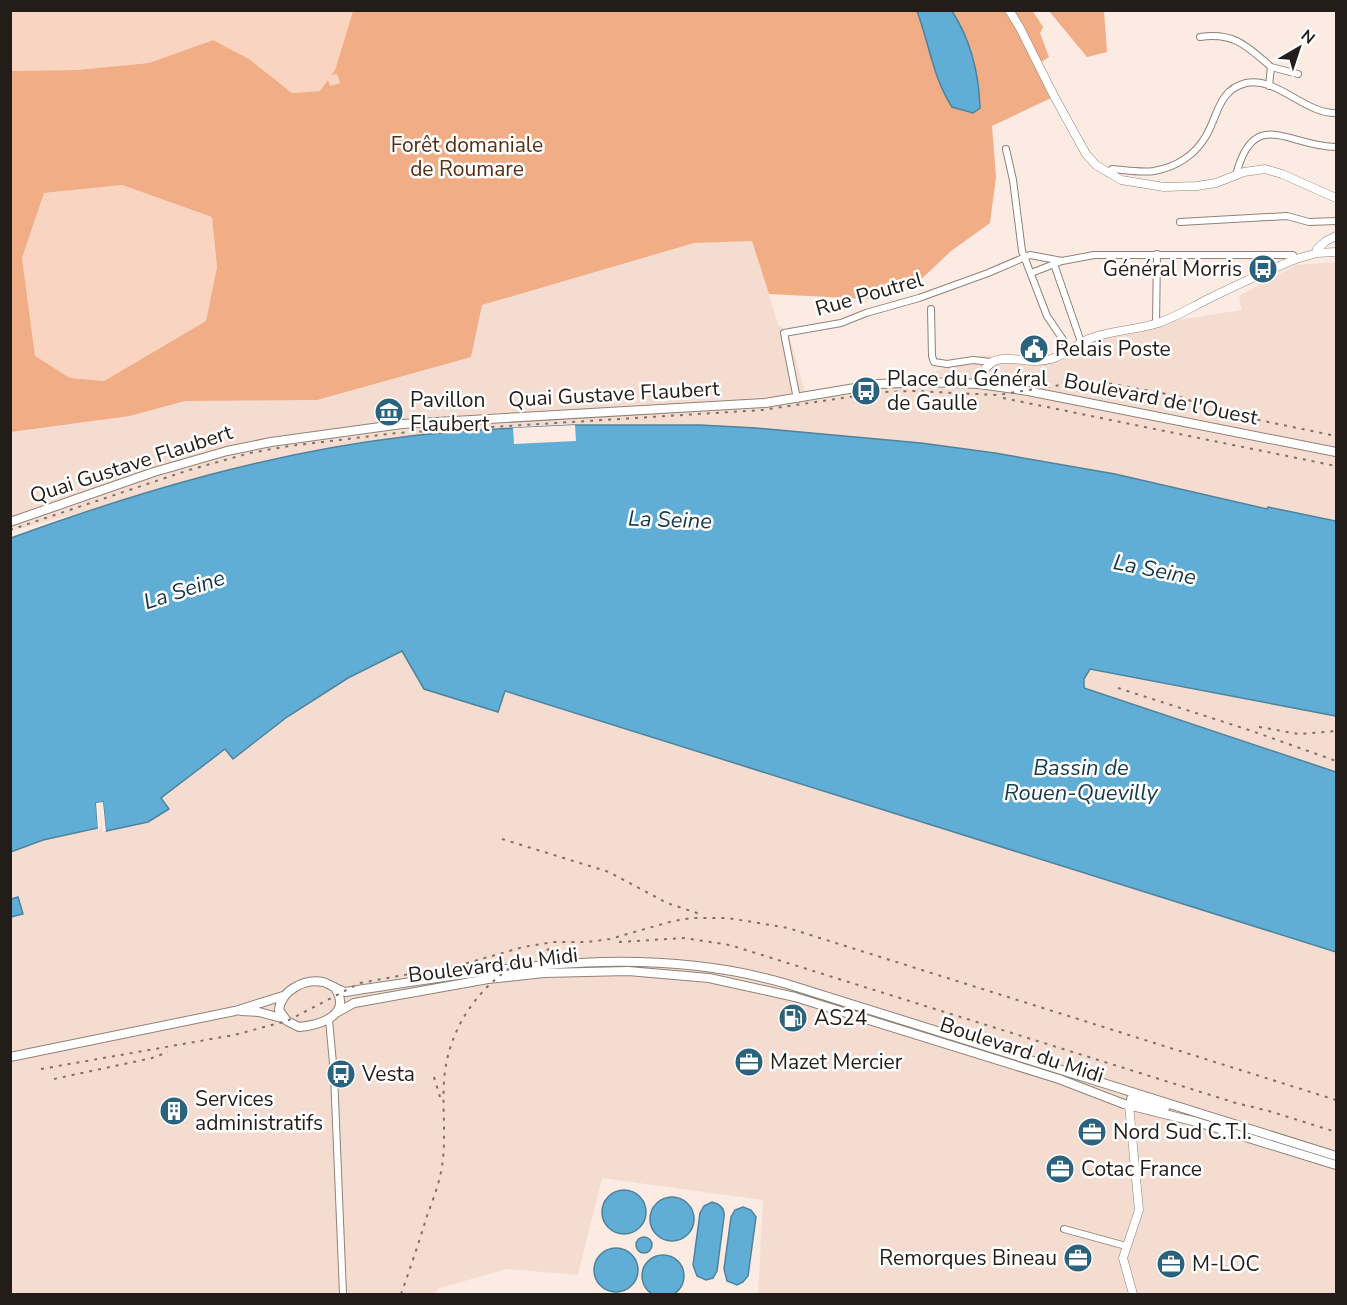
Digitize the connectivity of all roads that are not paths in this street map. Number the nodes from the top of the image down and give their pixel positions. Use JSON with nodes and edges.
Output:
{"nodes":[{"id":1,"x":1009,"y":10,"type":"edge"},
{"id":2,"x":1200,"y":37,"type":"dead end"},
{"id":3,"x":1271,"y":68,"type":"junction"},
{"id":4,"x":1298,"y":74,"type":"dead end"},
{"id":5,"x":1269,"y":86,"type":"junction"},
{"id":6,"x":1336,"y":112,"type":"edge"},
{"id":7,"x":1336,"y":147,"type":"edge"},
{"id":8,"x":1006,"y":149,"type":"dead end"},
{"id":9,"x":1107,"y":173,"type":"junction"},
{"id":10,"x":1236,"y":175,"type":"junction"},
{"id":11,"x":1336,"y":198,"type":"edge"},
{"id":12,"x":1336,"y":221,"type":"edge"},
{"id":13,"x":1180,"y":222,"type":"dead end"},
{"id":14,"x":1336,"y":236,"type":"edge"},
{"id":15,"x":1336,"y":252,"type":"edge"},
{"id":16,"x":1317,"y":253,"type":"junction"},
{"id":17,"x":1157,"y":254,"type":"junction"},
{"id":18,"x":1024,"y":257,"type":"junction"},
{"id":19,"x":1296,"y":259,"type":"junction"},
{"id":20,"x":1062,"y":261,"type":"junction"},
{"id":21,"x":1054,"y":264,"type":"junction"},
{"id":22,"x":1030,"y":273,"type":"junction"},
{"id":23,"x":931,"y":309,"type":"dead end"},
{"id":24,"x":1156,"y":324,"type":"junction"},
{"id":25,"x":1081,"y":342,"type":"junction"},
{"id":26,"x":1070,"y":350,"type":"junction"},
{"id":27,"x":991,"y":362,"type":"junction"},
{"id":28,"x":979,"y":384,"type":"junction"},
{"id":29,"x":797,"y":399,"type":"junction"},
{"id":30,"x":1336,"y":452,"type":"edge"},
{"id":31,"x":10,"y":522,"type":"edge"},
{"id":32,"x":679,"y":964,"type":"junction"},
{"id":33,"x":694,"y":974,"type":"junction"},
{"id":34,"x":767,"y":979,"type":"junction"},
{"id":35,"x":335,"y":988,"type":"junction"},
{"id":36,"x":283,"y":996,"type":"junction"},
{"id":37,"x":235,"y":1011,"type":"junction"},
{"id":38,"x":336,"y":1013,"type":"junction"},
{"id":39,"x":285,"y":1019,"type":"junction"},
{"id":40,"x":329,"y":1020,"type":"junction"},
{"id":41,"x":10,"y":1057,"type":"edge"},
{"id":42,"x":1129,"y":1098,"type":"junction"},
{"id":43,"x":1336,"y":1156,"type":"edge"},
{"id":44,"x":1336,"y":1165,"type":"edge"},
{"id":45,"x":1064,"y":1229,"type":"dead end"},
{"id":46,"x":1127,"y":1244,"type":"junction"},
{"id":47,"x":343,"y":1294,"type":"edge"},
{"id":48,"x":1133,"y":1294,"type":"edge"}],
"edges":[{"from":1,"to":9,"type":"street"},
{"from":2,"to":3,"type":"street"},
{"from":3,"to":4,"type":"street"},
{"from":3,"to":5,"type":"street"},
{"from":5,"to":6,"type":"street"},
{"from":5,"to":9,"type":"street"},
{"from":7,"to":10,"type":"street"},
{"from":8,"to":18,"type":"street"},
{"from":9,"to":10,"type":"street"},
{"from":10,"to":11,"type":"street"},
{"from":12,"to":13,"type":"street"},
{"from":14,"to":16,"type":"street"},
{"from":15,"to":16,"type":"street"},
{"from":16,"to":19,"type":"street"},
{"from":17,"to":19,"type":"street"},
{"from":17,"to":20,"type":"street"},
{"from":17,"to":24,"type":"street"},
{"from":18,"to":20,"type":"street"},
{"from":18,"to":22,"type":"street"},
{"from":18,"to":29,"type":"street","name":"Rue Poutrel"},
{"from":19,"to":24,"type":"street"},
{"from":20,"to":21,"type":"street"},
{"from":21,"to":22,"type":"street"},
{"from":21,"to":25,"type":"street"},
{"from":22,"to":26,"type":"street"},
{"from":23,"to":27,"type":"street"},
{"from":24,"to":25,"type":"street"},
{"from":25,"to":26,"type":"street"},
{"from":26,"to":27,"type":"street"},
{"from":27,"to":28,"type":"street"},
{"from":28,"to":29,"type":"main road","name":"Quai Gustave Flaubert"},
{"from":28,"to":30,"type":"main road","name":"Boulevard de l'Ouest"},
{"from":29,"to":31,"type":"main road","name":"Quai Gustave Flaubert"},
{"from":32,"to":33,"type":"main road","name":"Boulevard du Midi"},
{"from":32,"to":34,"type":"main road","name":"Boulevard du Midi"},
{"from":32,"to":35,"type":"main road","name":"Boulevard du Midi"},
{"from":33,"to":34,"type":"main road","name":"Boulevard du Midi"},
{"from":33,"to":38,"type":"main road","name":"Boulevard du Midi"},
{"from":33,"to":42,"type":"main road","name":"Boulevard du Midi"},
{"from":34,"to":42,"type":"main road","name":"Boulevard du Midi"},
{"from":35,"to":36,"type":"main road"},
{"from":35,"to":38,"type":"main road"},
{"from":36,"to":37,"type":"main road"},
{"from":36,"to":39,"type":"main road"},
{"from":37,"to":39,"type":"main road"},
{"from":37,"to":41,"type":"main road"},
{"from":38,"to":40,"type":"main road"},
{"from":39,"to":40,"type":"main road"},
{"from":40,"to":47,"type":"street"},
{"from":42,"to":43,"type":"main road","name":"Boulevard du Midi"},
{"from":42,"to":44,"type":"main road","name":"Boulevard du Midi"},
{"from":42,"to":46,"type":"street"},
{"from":45,"to":46,"type":"street"},
{"from":46,"to":48,"type":"street"}]}
